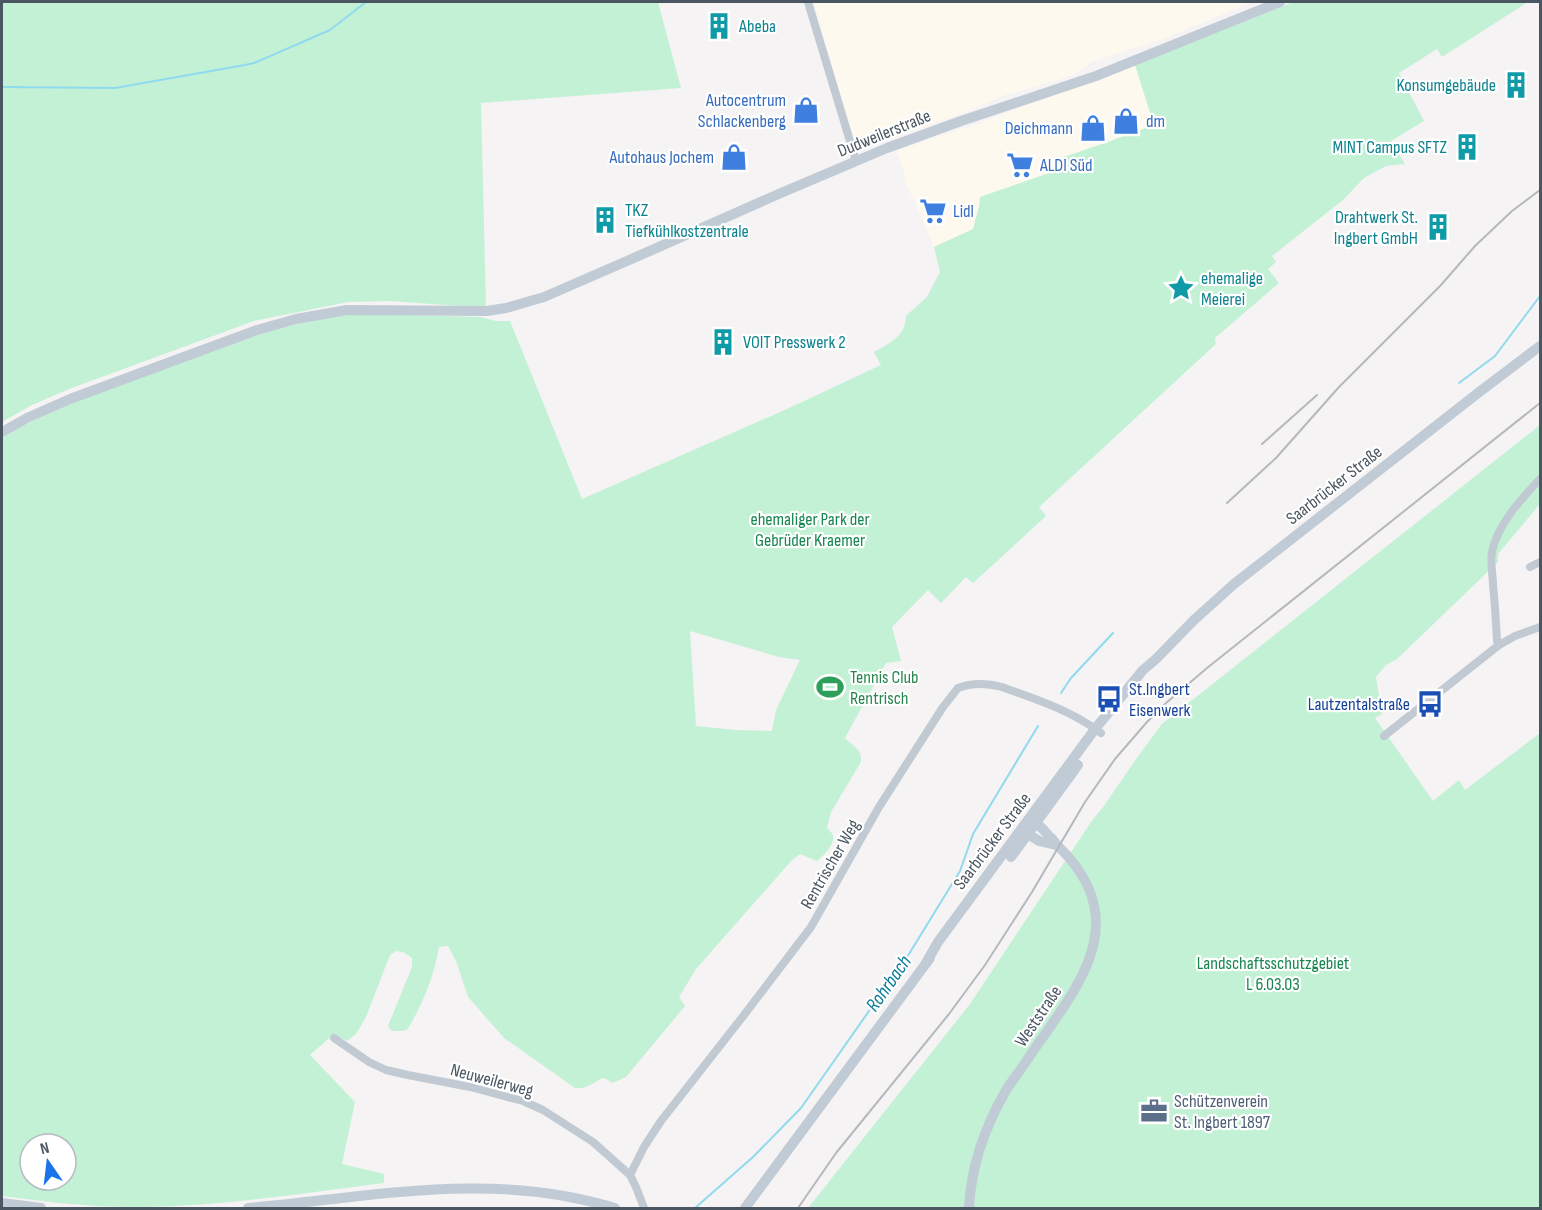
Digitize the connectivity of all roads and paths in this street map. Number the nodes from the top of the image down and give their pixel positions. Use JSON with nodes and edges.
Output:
{"nodes":[{"id":1,"x":808,"y":2,"type":"edge"},
{"id":2,"x":1280,"y":2,"type":"edge"},
{"id":3,"x":856,"y":161,"type":"junction"},
{"id":4,"x":1540,"y":346,"type":"edge"},
{"id":5,"x":2,"y":432,"type":"edge"},
{"id":6,"x":1540,"y":479,"type":"edge"},
{"id":7,"x":1540,"y":562,"type":"edge"},
{"id":8,"x":1530,"y":567,"type":"dead end"},
{"id":9,"x":1540,"y":627,"type":"edge"},
{"id":10,"x":1499,"y":645,"type":"junction"},
{"id":11,"x":1098,"y":731,"type":"junction"},
{"id":12,"x":1384,"y":736,"type":"dead end"},
{"id":13,"x":1030,"y":827,"type":"junction"},
{"id":14,"x":334,"y":1038,"type":"dead end"},
{"id":15,"x":630,"y":1175,"type":"junction"},
{"id":16,"x":6,"y":1204,"type":"edge"},
{"id":17,"x":41,"y":1209,"type":"edge"},
{"id":18,"x":248,"y":1209,"type":"edge"},
{"id":19,"x":615,"y":1209,"type":"edge"},
{"id":20,"x":644,"y":1209,"type":"edge"},
{"id":21,"x":745,"y":1209,"type":"edge"},
{"id":22,"x":969,"y":1209,"type":"edge"}],
"edges":[{"from":1,"to":3,"type":"street"},
{"from":2,"to":3,"type":"main road","name":"Dudweilerstraße"},
{"from":3,"to":5,"type":"main road","name":"Dudweilerstraße"},
{"from":4,"to":11,"type":"main road","name":"Saarbrücker Straße"},
{"from":6,"to":10,"type":"street"},
{"from":7,"to":8,"type":"street"},
{"from":9,"to":10,"type":"street"},
{"from":10,"to":12,"type":"street"},
{"from":11,"to":13,"type":"main road","name":"Saarbrücker Straße"},
{"from":11,"to":15,"type":"street","name":"Rentrischer Weg"},
{"from":13,"to":21,"type":"main road","name":"Saarbrücker Straße"},
{"from":13,"to":22,"type":"main road","name":"Weststraße"},
{"from":14,"to":15,"type":"street","name":"Neuweilerweg"},
{"from":15,"to":20,"type":"street","name":"Neuweilerweg"},
{"from":16,"to":17,"type":"main road"},
{"from":18,"to":19,"type":"main road"}]}
